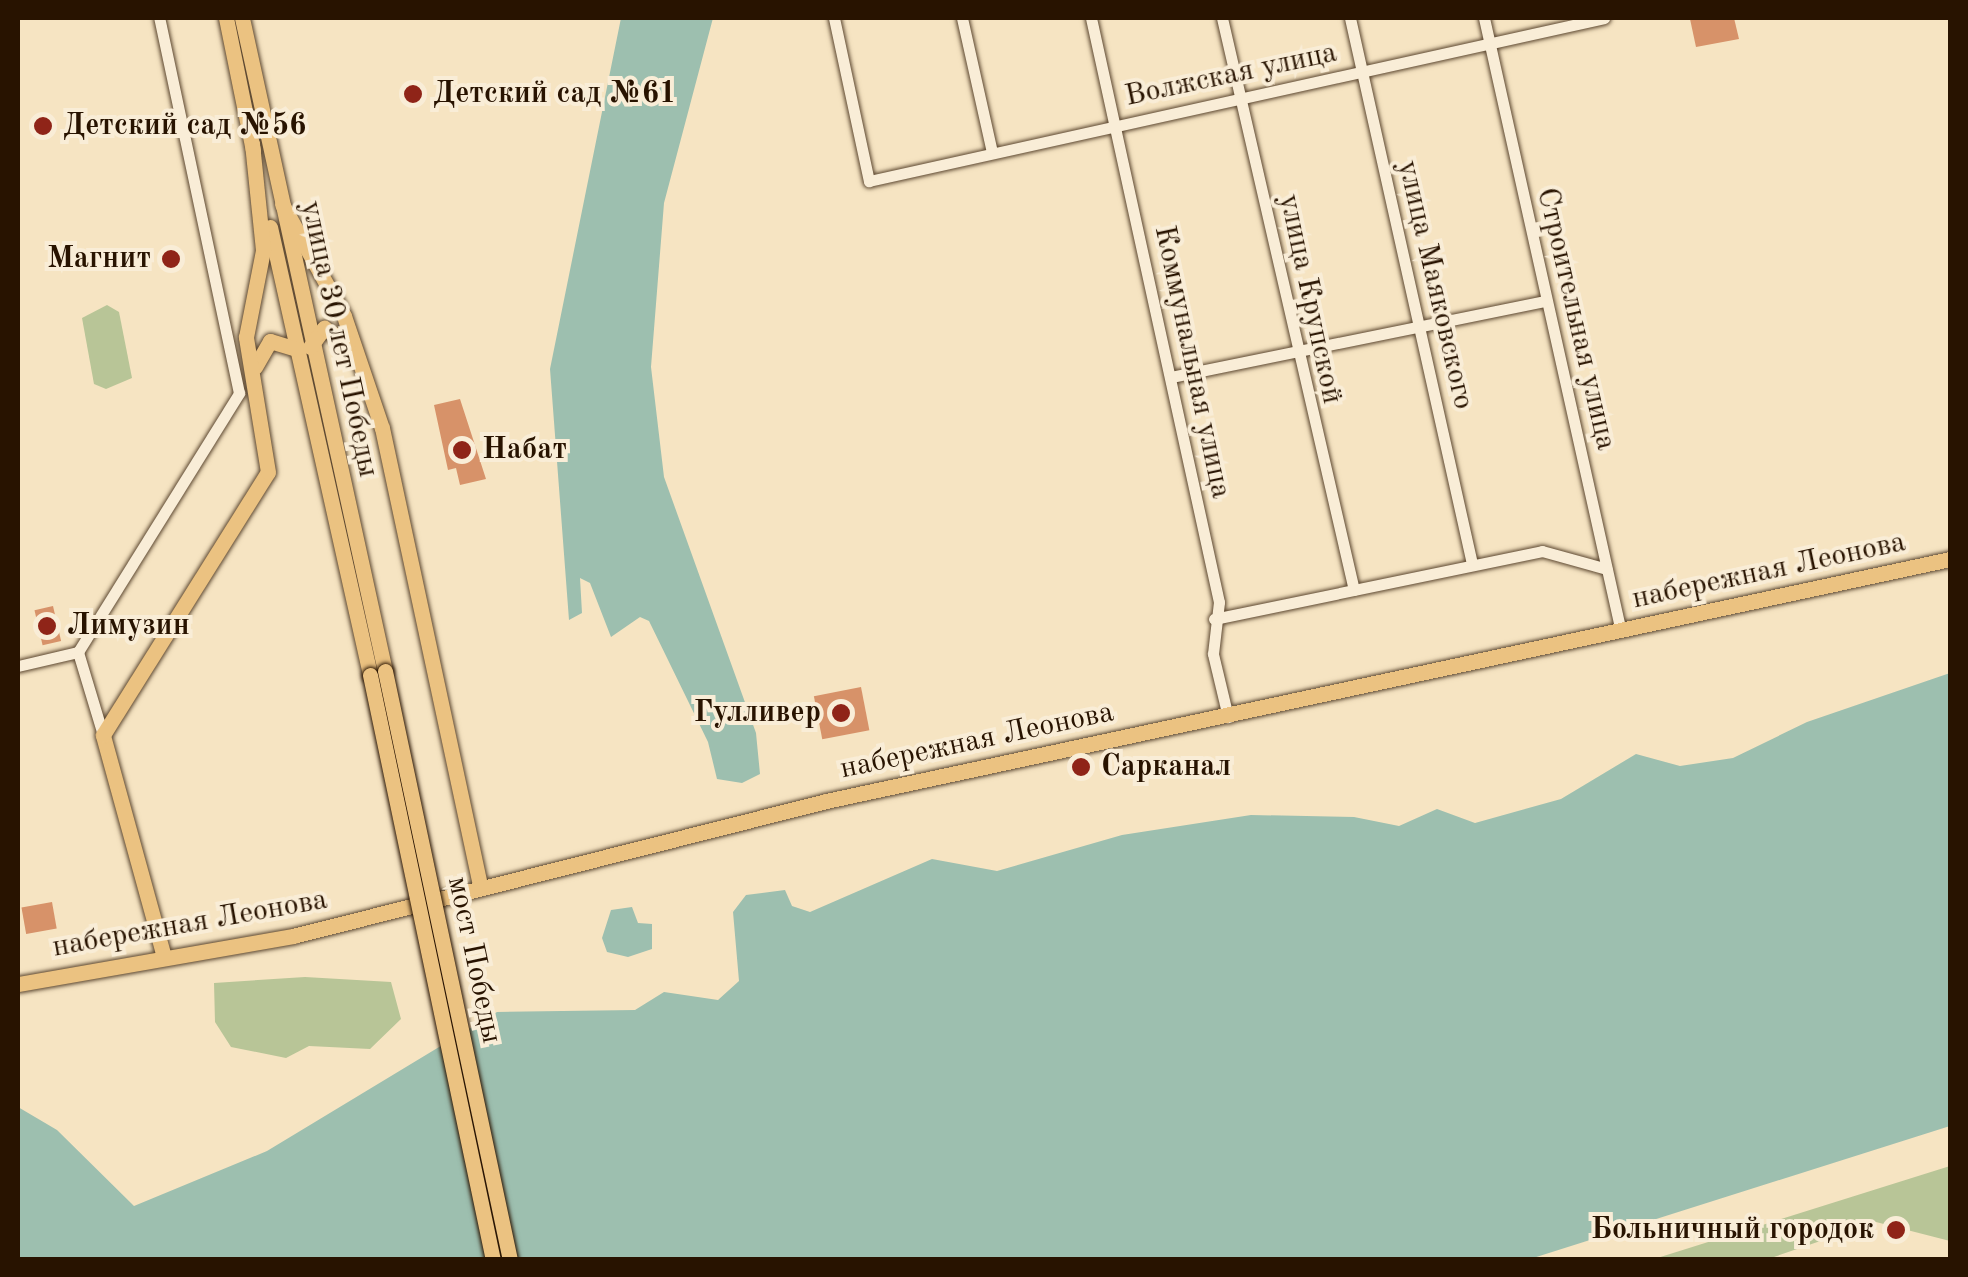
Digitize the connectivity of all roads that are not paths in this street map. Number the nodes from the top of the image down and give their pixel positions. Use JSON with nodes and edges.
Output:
{"nodes":[{"id":1,"x":159,"y":18,"type":"edge"},
{"id":2,"x":226,"y":18,"type":"edge"},
{"id":3,"x":242,"y":18,"type":"edge"},
{"id":4,"x":834,"y":18,"type":"edge"},
{"id":5,"x":962,"y":18,"type":"edge"},
{"id":6,"x":1091,"y":18,"type":"edge"},
{"id":7,"x":1222,"y":18,"type":"edge"},
{"id":8,"x":1350,"y":18,"type":"edge"},
{"id":9,"x":1484,"y":18,"type":"edge"},
{"id":10,"x":1604,"y":18,"type":"edge"},
{"id":11,"x":1490,"y":44,"type":"junction"},
{"id":12,"x":1361,"y":72,"type":"junction"},
{"id":13,"x":1239,"y":99,"type":"junction"},
{"id":14,"x":1114,"y":126,"type":"junction"},
{"id":15,"x":252,"y":143,"type":"junction"},
{"id":16,"x":992,"y":152,"type":"junction"},
{"id":17,"x":282,"y":204,"type":"junction"},
{"id":18,"x":1545,"y":301,"type":"junction"},
{"id":19,"x":1420,"y":326,"type":"junction"},
{"id":20,"x":303,"y":348,"type":"junction"},
{"id":21,"x":352,"y":349,"type":"junction"},
{"id":22,"x":1296,"y":350,"type":"junction"},
{"id":23,"x":254,"y":371,"type":"junction"},
{"id":24,"x":1171,"y":377,"type":"junction"},
{"id":25,"x":1950,"y":559,"type":"edge"},
{"id":26,"x":1472,"y":564,"type":"junction"},
{"id":27,"x":1607,"y":569,"type":"junction"},
{"id":28,"x":1354,"y":590,"type":"junction"},
{"id":29,"x":1214,"y":620,"type":"junction"},
{"id":30,"x":1620,"y":632,"type":"junction"},
{"id":31,"x":78,"y":652,"type":"junction"},
{"id":32,"x":18,"y":666,"type":"edge"},
{"id":33,"x":377,"y":673,"type":"junction"},
{"id":34,"x":1228,"y":717,"type":"junction"},
{"id":35,"x":103,"y":735,"type":"junction"},
{"id":36,"x":480,"y":886,"type":"junction"},
{"id":37,"x":164,"y":958,"type":"junction"},
{"id":38,"x":18,"y":984,"type":"edge"},
{"id":39,"x":493,"y":1260,"type":"edge"},
{"id":40,"x":510,"y":1260,"type":"edge"}],
"edges":[{"from":1,"to":31,"type":"street"},
{"from":2,"to":15,"type":"main road"},
{"from":3,"to":17,"type":"main road","name":"улица 30 лет Победы"},
{"from":4,"to":16,"type":"street","name":"Волжская улица"},
{"from":5,"to":16,"type":"street"},
{"from":6,"to":14,"type":"street","name":"Коммунальная улица"},
{"from":7,"to":13,"type":"street","name":"улица Крупской"},
{"from":8,"to":12,"type":"street","name":"улица Маяковского"},
{"from":9,"to":11,"type":"street","name":"Строительная улица"},
{"from":10,"to":11,"type":"street","name":"Волжская улица"},
{"from":11,"to":12,"type":"street","name":"Волжская улица"},
{"from":11,"to":18,"type":"street","name":"Строительная улица"},
{"from":12,"to":13,"type":"street","name":"Волжская улица"},
{"from":12,"to":19,"type":"street","name":"улица Маяковского"},
{"from":13,"to":14,"type":"street","name":"Волжская улица"},
{"from":13,"to":22,"type":"street","name":"улица Крупской"},
{"from":14,"to":16,"type":"street","name":"Волжская улица"},
{"from":14,"to":24,"type":"street","name":"Коммунальная улица"},
{"from":15,"to":20,"type":"main road"},
{"from":15,"to":23,"type":"main road"},
{"from":17,"to":20,"type":"main road","name":"улица 30 лет Победы"},
{"from":17,"to":21,"type":"main road","name":"улица 30 лет Победы"},
{"from":18,"to":19,"type":"street"},
{"from":18,"to":27,"type":"street","name":"Строительная улица"},
{"from":19,"to":22,"type":"street"},
{"from":19,"to":26,"type":"street","name":"улица Маяковского"},
{"from":20,"to":21,"type":"main road"},
{"from":20,"to":23,"type":"main road"},
{"from":20,"to":33,"type":"main road","name":"улица 30 лет Победы"},
{"from":21,"to":36,"type":"main road","name":"улица 30 лет Победы"},
{"from":22,"to":24,"type":"street"},
{"from":22,"to":28,"type":"street","name":"улица Крупской"},
{"from":23,"to":35,"type":"main road"},
{"from":24,"to":29,"type":"street","name":"Коммунальная улица"},
{"from":25,"to":30,"type":"main road","name":"набережная Леонова"},
{"from":26,"to":27,"type":"street"},
{"from":26,"to":28,"type":"street"},
{"from":27,"to":30,"type":"street","name":"Строительная улица"},
{"from":28,"to":29,"type":"street"},
{"from":29,"to":34,"type":"street","name":"Коммунальная улица"},
{"from":30,"to":34,"type":"main road","name":"набережная Леонова"},
{"from":31,"to":32,"type":"street"},
{"from":31,"to":35,"type":"street"},
{"from":33,"to":39,"type":"main road","bridge":true},
{"from":33,"to":40,"type":"main road","name":"мост Победы","bridge":true},
{"from":34,"to":36,"type":"main road","name":"набережная Леонова"},
{"from":35,"to":37,"type":"main road"},
{"from":36,"to":37,"type":"main road","name":"набережная Леонова"},
{"from":37,"to":38,"type":"main road","name":"набережная Леонова"}]}
